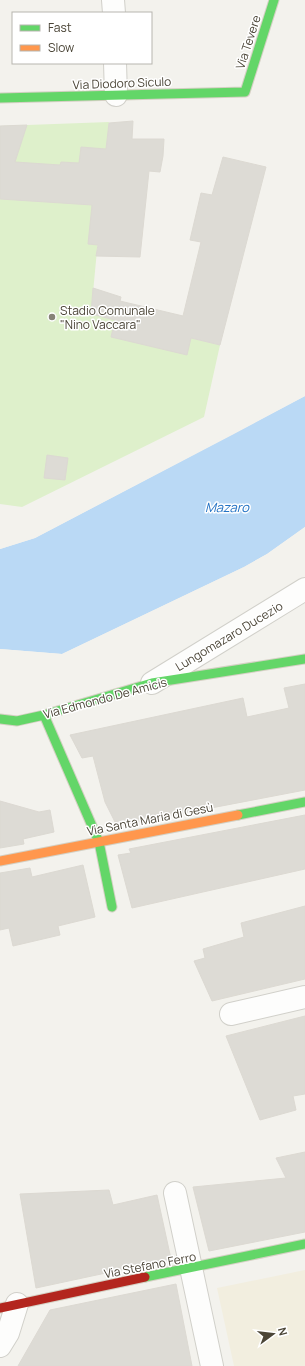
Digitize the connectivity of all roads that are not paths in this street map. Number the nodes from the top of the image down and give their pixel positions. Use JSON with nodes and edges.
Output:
{"nodes":[{"id":1,"x":113,"y":0,"type":"edge"},
{"id":2,"x":274,"y":0,"type":"edge"},
{"id":3,"x":114,"y":12,"type":"edge"},
{"id":4,"x":115,"y":64,"type":"edge"},
{"id":5,"x":245,"y":92,"type":"joint"},
{"id":6,"x":116,"y":95,"type":"junction"},
{"id":7,"x":0,"y":98,"type":"edge"},
{"id":8,"x":305,"y":589,"type":"edge"},
{"id":9,"x":305,"y":659,"type":"edge"},
{"id":10,"x":152,"y":683,"type":"junction"},
{"id":11,"x":44,"y":715,"type":"junction"},
{"id":12,"x":6,"y":722,"type":"edge"},
{"id":13,"x":305,"y":802,"type":"edge"},
{"id":14,"x":99,"y":842,"type":"junction"},
{"id":15,"x":0,"y":860,"type":"edge"},
{"id":16,"x":112,"y":907,"type":"dead end"},
{"id":17,"x":305,"y":997,"type":"edge"},
{"id":18,"x":231,"y":1014,"type":"dead end"},
{"id":19,"x":175,"y":1193,"type":"dead end"},
{"id":20,"x":305,"y":1244,"type":"edge"},
{"id":21,"x":191,"y":1269,"type":"junction"},
{"id":22,"x":9,"y":1306,"type":"edge"},
{"id":23,"x":0,"y":1346,"type":"edge"},
{"id":24,"x":212,"y":1366,"type":"edge"}],
"edges":[{"from":1,"to":3,"type":"street"},
{"from":2,"to":5,"type":"street","name":"Via Tevere"},
{"from":4,"to":6,"type":"street"},
{"from":5,"to":6,"type":"street","name":"Via Diodoro Siculo"},
{"from":6,"to":7,"type":"street","name":"Via Diodoro Siculo"},
{"from":8,"to":10,"type":"street","name":"Lungomazaro Ducezio"},
{"from":9,"to":10,"type":"street","name":"Via Edmondo De Amicis"},
{"from":10,"to":11,"type":"street","name":"Via Edmondo De Amicis"},
{"from":11,"to":12,"type":"street","name":"Via Edmondo De Amicis"},
{"from":11,"to":14,"type":"street"},
{"from":13,"to":14,"type":"street","name":"Via Santa Maria di Gesù"},
{"from":14,"to":15,"type":"street","name":"Via Santa Maria di Gesù"},
{"from":14,"to":16,"type":"street"},
{"from":17,"to":18,"type":"street"},
{"from":19,"to":21,"type":"street"},
{"from":20,"to":21,"type":"street","name":"Via Stefano Ferro"},
{"from":21,"to":22,"type":"street","name":"Via Stefano Ferro"},
{"from":21,"to":24,"type":"street"},
{"from":22,"to":23,"type":"street"}]}
